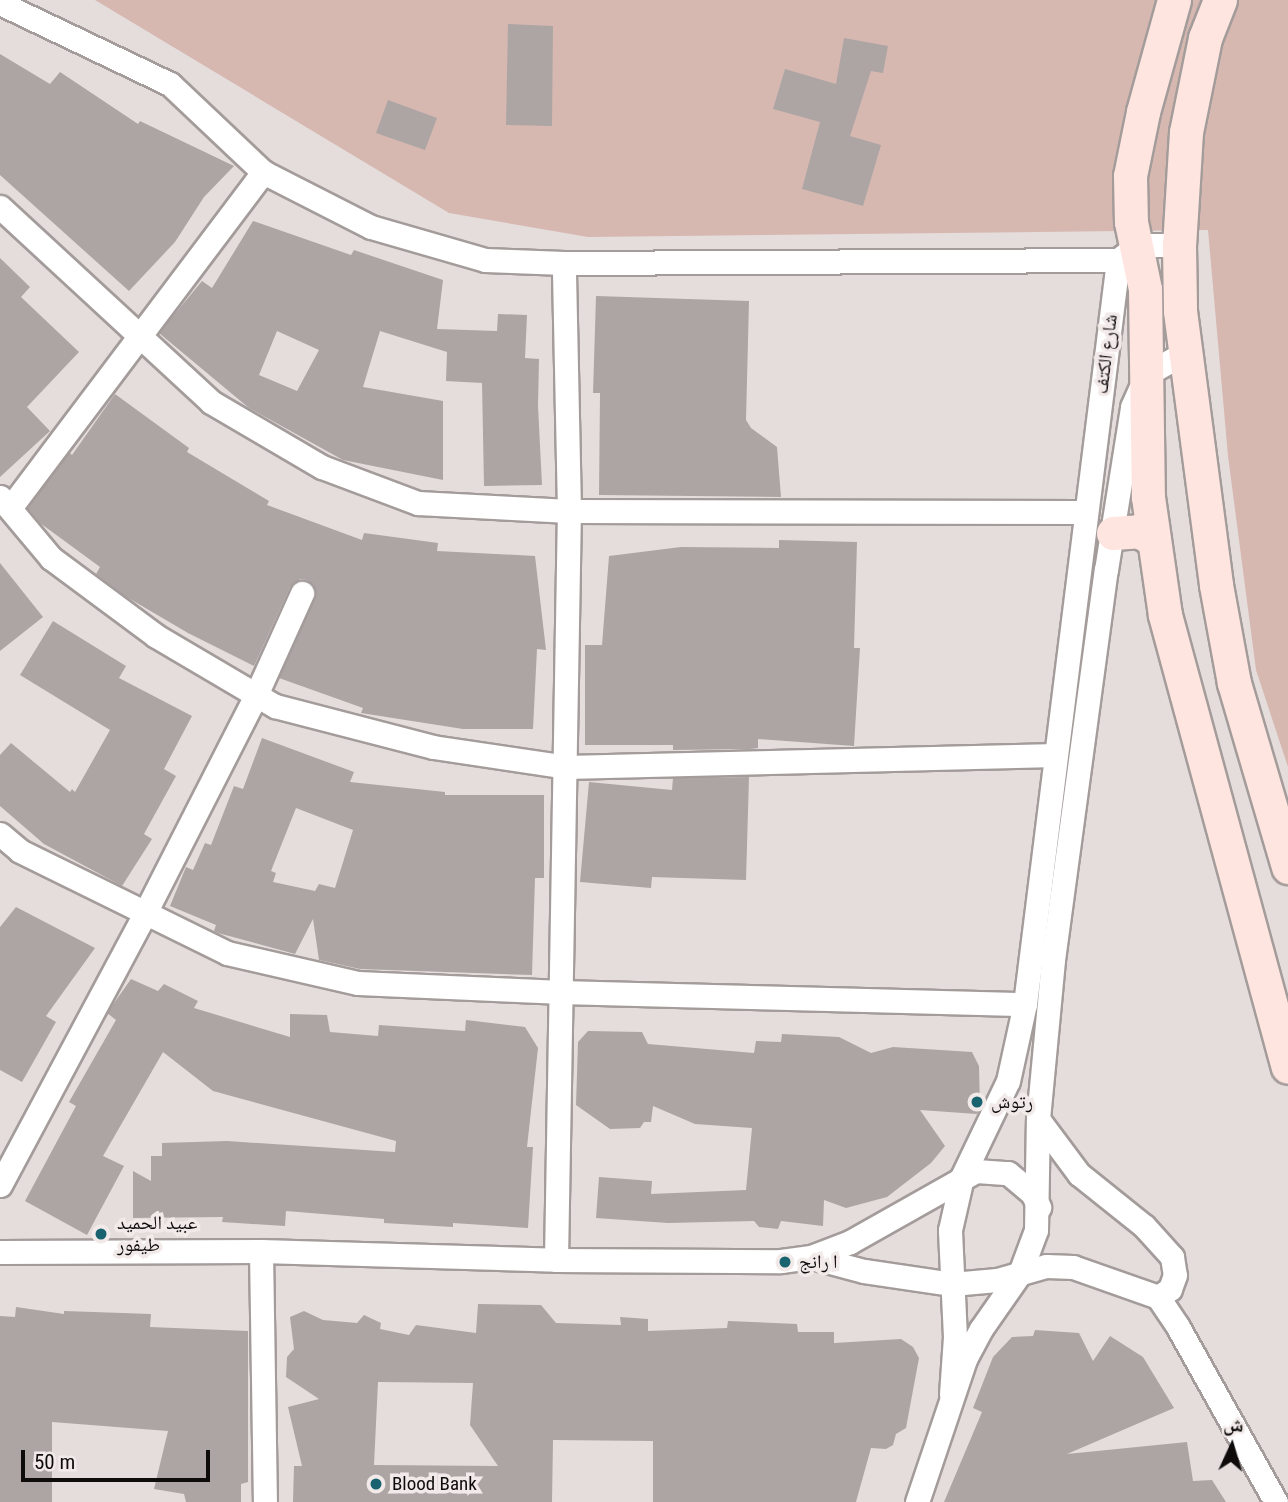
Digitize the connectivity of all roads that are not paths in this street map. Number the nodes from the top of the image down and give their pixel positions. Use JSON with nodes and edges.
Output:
{"nodes":[{"id":1,"x":1174,"y":0,"type":"edge"},
{"id":2,"x":1220,"y":0,"type":"edge"},
{"id":3,"x":0,"y":3,"type":"edge"},
{"id":4,"x":263,"y":172,"type":"junction"},
{"id":5,"x":0,"y":207,"type":"edge"},
{"id":6,"x":1179,"y":245,"type":"junction"},
{"id":7,"x":1128,"y":252,"type":"junction"},
{"id":8,"x":564,"y":262,"type":"junction"},
{"id":9,"x":142,"y":335,"type":"junction"},
{"id":10,"x":1184,"y":354,"type":"junction"},
{"id":11,"x":1147,"y":374,"type":"junction"},
{"id":12,"x":5,"y":503,"type":"edge"},
{"id":13,"x":569,"y":511,"type":"junction"},
{"id":14,"x":1085,"y":512,"type":"junction"},
{"id":15,"x":1112,"y":533,"type":"junction"},
{"id":16,"x":1154,"y":540,"type":"junction"},
{"id":17,"x":302,"y":593,"type":"dead end"},
{"id":18,"x":256,"y":695,"type":"junction"},
{"id":19,"x":1055,"y":755,"type":"junction"},
{"id":20,"x":566,"y":767,"type":"junction"},
{"id":21,"x":0,"y":834,"type":"edge"},
{"id":22,"x":1288,"y":867,"type":"edge"},
{"id":23,"x":145,"y":913,"type":"junction"},
{"id":24,"x":562,"y":992,"type":"junction"},
{"id":25,"x":1025,"y":1004,"type":"junction"},
{"id":26,"x":1288,"y":1067,"type":"edge"},
{"id":27,"x":1038,"y":1119,"type":"junction"},
{"id":28,"x":962,"y":1178,"type":"junction"},
{"id":29,"x":0,"y":1185,"type":"edge"},
{"id":30,"x":1039,"y":1207,"type":"junction"},
{"id":31,"x":261,"y":1251,"type":"junction"},
{"id":32,"x":0,"y":1252,"type":"edge"},
{"id":33,"x":811,"y":1257,"type":"junction"},
{"id":34,"x":556,"y":1260,"type":"junction"},
{"id":35,"x":1020,"y":1273,"type":"junction"},
{"id":36,"x":952,"y":1284,"type":"junction"},
{"id":37,"x":1158,"y":1297,"type":"junction"},
{"id":38,"x":951,"y":1394,"type":"junction"},
{"id":39,"x":265,"y":1502,"type":"edge"},
{"id":40,"x":917,"y":1502,"type":"edge"},
{"id":41,"x":1276,"y":1502,"type":"edge"}],
"edges":[{"from":1,"to":7,"type":"main road"},
{"from":2,"to":6,"type":"main road"},
{"from":3,"to":4,"type":"street"},
{"from":4,"to":8,"type":"street"},
{"from":4,"to":9,"type":"street"},
{"from":5,"to":9,"type":"street"},
{"from":6,"to":7,"type":"street"},
{"from":6,"to":10,"type":"main road"},
{"from":7,"to":8,"type":"street"},
{"from":7,"to":11,"type":"main road"},
{"from":7,"to":14,"type":"street","name":"شارع الكتف"},
{"from":8,"to":13,"type":"street"},
{"from":9,"to":12,"type":"street"},
{"from":9,"to":13,"type":"street"},
{"from":10,"to":11,"type":"street"},
{"from":10,"to":22,"type":"main road"},
{"from":11,"to":15,"type":"street"},
{"from":11,"to":16,"type":"main road"},
{"from":12,"to":18,"type":"street"},
{"from":13,"to":14,"type":"street"},
{"from":13,"to":20,"type":"street"},
{"from":14,"to":19,"type":"street","name":"شارع الكتف"},
{"from":15,"to":16,"type":"main road"},
{"from":15,"to":27,"type":"street"},
{"from":16,"to":26,"type":"main road"},
{"from":17,"to":18,"type":"street"},
{"from":18,"to":20,"type":"street"},
{"from":18,"to":23,"type":"street"},
{"from":19,"to":20,"type":"street"},
{"from":19,"to":25,"type":"street","name":"شارع الكتف"},
{"from":20,"to":24,"type":"street"},
{"from":21,"to":23,"type":"street"},
{"from":23,"to":24,"type":"street"},
{"from":23,"to":29,"type":"street"},
{"from":24,"to":25,"type":"street"},
{"from":24,"to":34,"type":"street"},
{"from":25,"to":28,"type":"street","name":"شارع الكتف"},
{"from":27,"to":30,"type":"street"},
{"from":27,"to":37,"type":"street"},
{"from":28,"to":30,"type":"street"},
{"from":28,"to":33,"type":"street"},
{"from":28,"to":36,"type":"street"},
{"from":30,"to":35,"type":"street"},
{"from":31,"to":32,"type":"street"},
{"from":31,"to":34,"type":"street"},
{"from":31,"to":39,"type":"street"},
{"from":33,"to":34,"type":"street"},
{"from":33,"to":36,"type":"street"},
{"from":35,"to":36,"type":"street"},
{"from":35,"to":37,"type":"street"},
{"from":35,"to":38,"type":"street"},
{"from":36,"to":38,"type":"street"},
{"from":37,"to":41,"type":"street"},
{"from":38,"to":40,"type":"street"}]}
